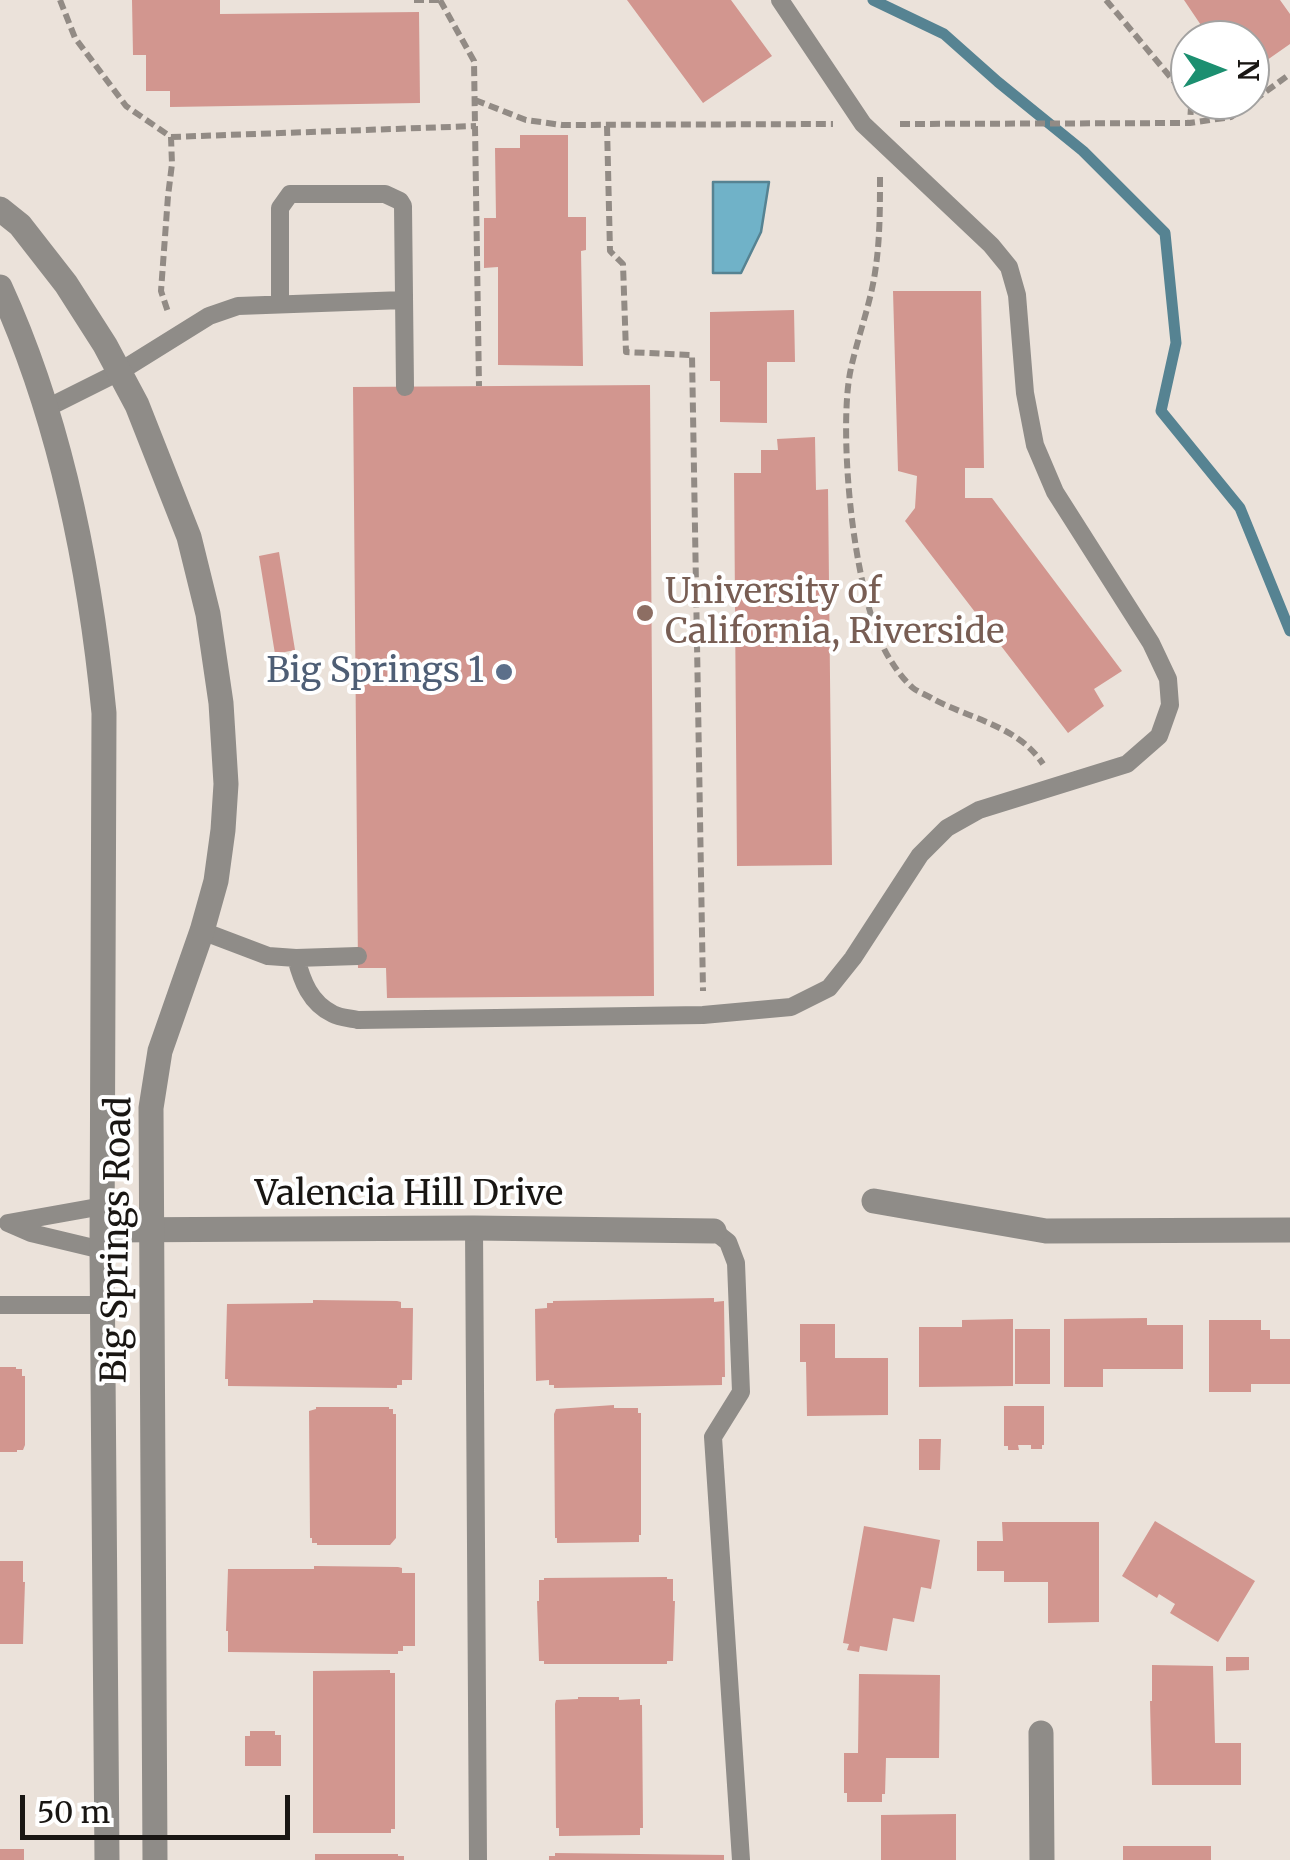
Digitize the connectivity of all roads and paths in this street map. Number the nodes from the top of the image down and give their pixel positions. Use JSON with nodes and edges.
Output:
{"nodes":[{"id":1,"x":60,"y":0,"type":"edge"},
{"id":2,"x":414,"y":0,"type":"edge"},
{"id":3,"x":780,"y":0,"type":"edge"},
{"id":4,"x":1106,"y":0,"type":"edge"},
{"id":5,"x":1290,"y":74,"type":"edge"},
{"id":6,"x":476,"y":100,"type":"junction"},
{"id":7,"x":1190,"y":123,"type":"junction"},
{"id":8,"x":863,"y":124,"type":"junction"},
{"id":9,"x":476,"y":126,"type":"junction"},
{"id":10,"x":607,"y":126,"type":"junction"},
{"id":11,"x":171,"y":137,"type":"junction"},
{"id":12,"x":880,"y":142,"type":"junction"},
{"id":13,"x":0,"y":209,"type":"edge"},
{"id":14,"x":0,"y":288,"type":"edge"},
{"id":15,"x":404,"y":300,"type":"junction"},
{"id":16,"x":280,"y":304,"type":"junction"},
{"id":17,"x":177,"y":336,"type":"junction"},
{"id":18,"x":119,"y":372,"type":"junction"},
{"id":19,"x":479,"y":386,"type":"dead end"},
{"id":20,"x":406,"y":387,"type":"dead end"},
{"id":21,"x":45,"y":408,"type":"junction"},
{"id":22,"x":1058,"y":785,"type":"junction"},
{"id":23,"x":202,"y":932,"type":"junction"},
{"id":24,"x":358,"y":956,"type":"dead end"},
{"id":25,"x":296,"y":958,"type":"junction"},
{"id":26,"x":703,"y":1015,"type":"junction"},
{"id":27,"x":874,"y":1201,"type":"dead end"},
{"id":28,"x":4,"y":1222,"type":"edge"},
{"id":29,"x":474,"y":1228,"type":"junction"},
{"id":30,"x":103,"y":1229,"type":"junction"},
{"id":31,"x":150,"y":1230,"type":"junction"},
{"id":32,"x":1290,"y":1230,"type":"edge"},
{"id":33,"x":714,"y":1231,"type":"joint"},
{"id":34,"x":103,"y":1305,"type":"junction"},
{"id":35,"x":0,"y":1306,"type":"edge"},
{"id":36,"x":1041,"y":1733,"type":"dead end"},
{"id":37,"x":107,"y":1860,"type":"edge"},
{"id":38,"x":155,"y":1860,"type":"edge"},
{"id":39,"x":478,"y":1860,"type":"edge"},
{"id":40,"x":740,"y":1860,"type":"edge"},
{"id":41,"x":1042,"y":1860,"type":"edge"}],
"edges":[{"from":1,"to":11,"type":"path"},
{"from":2,"to":6,"type":"path"},
{"from":3,"to":8,"type":"lane"},
{"from":4,"to":7,"type":"path"},
{"from":5,"to":7,"type":"path"},
{"from":6,"to":9,"type":"path"},
{"from":6,"to":10,"type":"path"},
{"from":7,"to":8,"type":"path"},
{"from":8,"to":10,"type":"path"},
{"from":8,"to":12,"type":"lane"},
{"from":9,"to":11,"type":"path"},
{"from":9,"to":19,"type":"path"},
{"from":10,"to":26,"type":"path"},
{"from":11,"to":17,"type":"path"},
{"from":12,"to":22,"type":"path"},
{"from":12,"to":22,"type":"lane"},
{"from":13,"to":18,"type":"street","name":"Big Springs Road"},
{"from":14,"to":21,"type":"street","name":"Big Springs Road"},
{"from":15,"to":16,"type":"lane"},
{"from":15,"to":16,"type":"lane"},
{"from":15,"to":20,"type":"lane"},
{"from":16,"to":17,"type":"lane"},
{"from":17,"to":18,"type":"lane"},
{"from":18,"to":21,"type":"lane"},
{"from":18,"to":23,"type":"street","name":"Big Springs Road"},
{"from":21,"to":30,"type":"street","name":"Big Springs Road"},
{"from":22,"to":26,"type":"lane"},
{"from":23,"to":25,"type":"lane"},
{"from":23,"to":31,"type":"street","name":"Big Springs Road"},
{"from":24,"to":25,"type":"lane"},
{"from":25,"to":26,"type":"lane"},
{"from":27,"to":32,"type":"street"},
{"from":28,"to":30,"type":"lane"},
{"from":28,"to":30,"type":"lane"},
{"from":29,"to":31,"type":"street","name":"Valencia Hill Drive"},
{"from":29,"to":33,"type":"street","name":"Valencia Hill Drive"},
{"from":29,"to":39,"type":"lane"},
{"from":30,"to":31,"type":"street","name":"Valencia Hill Drive"},
{"from":30,"to":34,"type":"street","name":"Big Springs Road"},
{"from":31,"to":38,"type":"street","name":"Big Springs Road"},
{"from":33,"to":40,"type":"lane"},
{"from":34,"to":35,"type":"lane"},
{"from":34,"to":37,"type":"street","name":"Big Springs Road"},
{"from":36,"to":41,"type":"street"}]}
